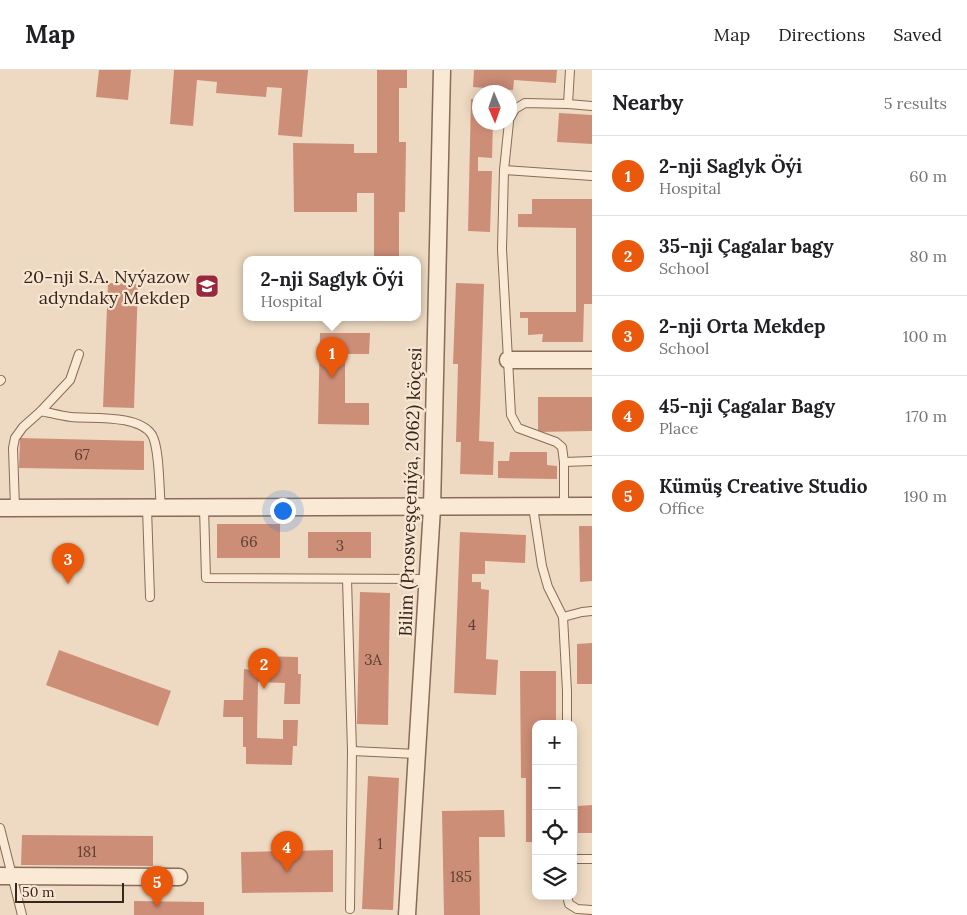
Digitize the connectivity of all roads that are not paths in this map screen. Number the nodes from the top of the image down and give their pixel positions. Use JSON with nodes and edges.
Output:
{"nodes":[{"id":1,"x":442,"y":70,"type":"edge"},
{"id":2,"x":570,"y":70,"type":"edge"},
{"id":3,"x":568,"y":104,"type":"junction"},
{"id":4,"x":592,"y":106,"type":"edge"},
{"id":5,"x":517,"y":108,"type":"edge"},
{"id":6,"x":508,"y":130,"type":"edge"},
{"id":7,"x":504,"y":170,"type":"junction"},
{"id":8,"x":592,"y":176,"type":"edge"},
{"id":9,"x":79,"y":354,"type":"dead end"},
{"id":10,"x":508,"y":360,"type":"junction"},
{"id":11,"x":592,"y":360,"type":"edge"},
{"id":12,"x":41,"y":411,"type":"junction"},
{"id":13,"x":592,"y":461,"type":"edge"},
{"id":14,"x":564,"y":462,"type":"junction"},
{"id":15,"x":592,"y":506,"type":"edge"},
{"id":16,"x":533,"y":507,"type":"junction"},
{"id":17,"x":564,"y":507,"type":"junction"},
{"id":18,"x":7,"y":508,"type":"edge"},
{"id":19,"x":154,"y":508,"type":"junction"},
{"id":20,"x":204,"y":508,"type":"junction"},
{"id":21,"x":432,"y":508,"type":"junction"},
{"id":22,"x":428,"y":579,"type":"junction"},
{"id":23,"x":347,"y":580,"type":"junction"},
{"id":24,"x":150,"y":596,"type":"dead end"},
{"id":25,"x":592,"y":611,"type":"edge"},
{"id":26,"x":562,"y":617,"type":"junction"},
{"id":27,"x":567,"y":720,"type":"edge"},
{"id":28,"x":352,"y":751,"type":"junction"},
{"id":29,"x":417,"y":754,"type":"junction"},
{"id":30,"x":0,"y":828,"type":"edge"},
{"id":31,"x":577,"y":859,"type":"edge"},
{"id":32,"x":592,"y":859,"type":"edge"},
{"id":33,"x":6,"y":876,"type":"edge"},
{"id":34,"x":179,"y":877,"type":"dead end"},
{"id":35,"x":568,"y":900,"type":"edge"},
{"id":36,"x":350,"y":909,"type":"dead end"},
{"id":37,"x":592,"y":910,"type":"edge"},
{"id":38,"x":22,"y":915,"type":"edge"},
{"id":39,"x":407,"y":915,"type":"edge"}],
"edges":[{"from":1,"to":21,"type":"street","name":"Bilim (Prosweşçeniýa, 2062) köçesi"},
{"from":2,"to":3,"type":"lane"},
{"from":3,"to":4,"type":"lane"},
{"from":3,"to":5,"type":"lane"},
{"from":6,"to":7,"type":"lane"},
{"from":7,"to":8,"type":"lane"},
{"from":7,"to":10,"type":"lane"},
{"from":9,"to":12,"type":"lane"},
{"from":10,"to":11,"type":"street"},
{"from":10,"to":14,"type":"lane"},
{"from":12,"to":18,"type":"lane"},
{"from":12,"to":19,"type":"lane"},
{"from":13,"to":14,"type":"lane"},
{"from":14,"to":17,"type":"lane"},
{"from":15,"to":17,"type":"street"},
{"from":16,"to":17,"type":"street"},
{"from":16,"to":21,"type":"street"},
{"from":16,"to":26,"type":"lane"},
{"from":18,"to":19,"type":"street"},
{"from":19,"to":20,"type":"street"},
{"from":19,"to":24,"type":"lane"},
{"from":20,"to":21,"type":"street"},
{"from":20,"to":23,"type":"lane"},
{"from":21,"to":22,"type":"street","name":"Bilim (Prosweşçeniýa, 2062) köçesi"},
{"from":22,"to":23,"type":"lane"},
{"from":22,"to":29,"type":"street","name":"Bilim (Prosweşçeniýa, 2062) köçesi"},
{"from":23,"to":28,"type":"lane"},
{"from":25,"to":26,"type":"lane"},
{"from":26,"to":27,"type":"lane"},
{"from":28,"to":29,"type":"lane"},
{"from":28,"to":36,"type":"lane"},
{"from":29,"to":39,"type":"street","name":"Bilim (Prosweşçeniýa, 2062) köçesi"},
{"from":30,"to":33,"type":"lane"},
{"from":31,"to":32,"type":"lane"},
{"from":33,"to":34,"type":"street"},
{"from":33,"to":38,"type":"lane"},
{"from":35,"to":37,"type":"lane"}]}
